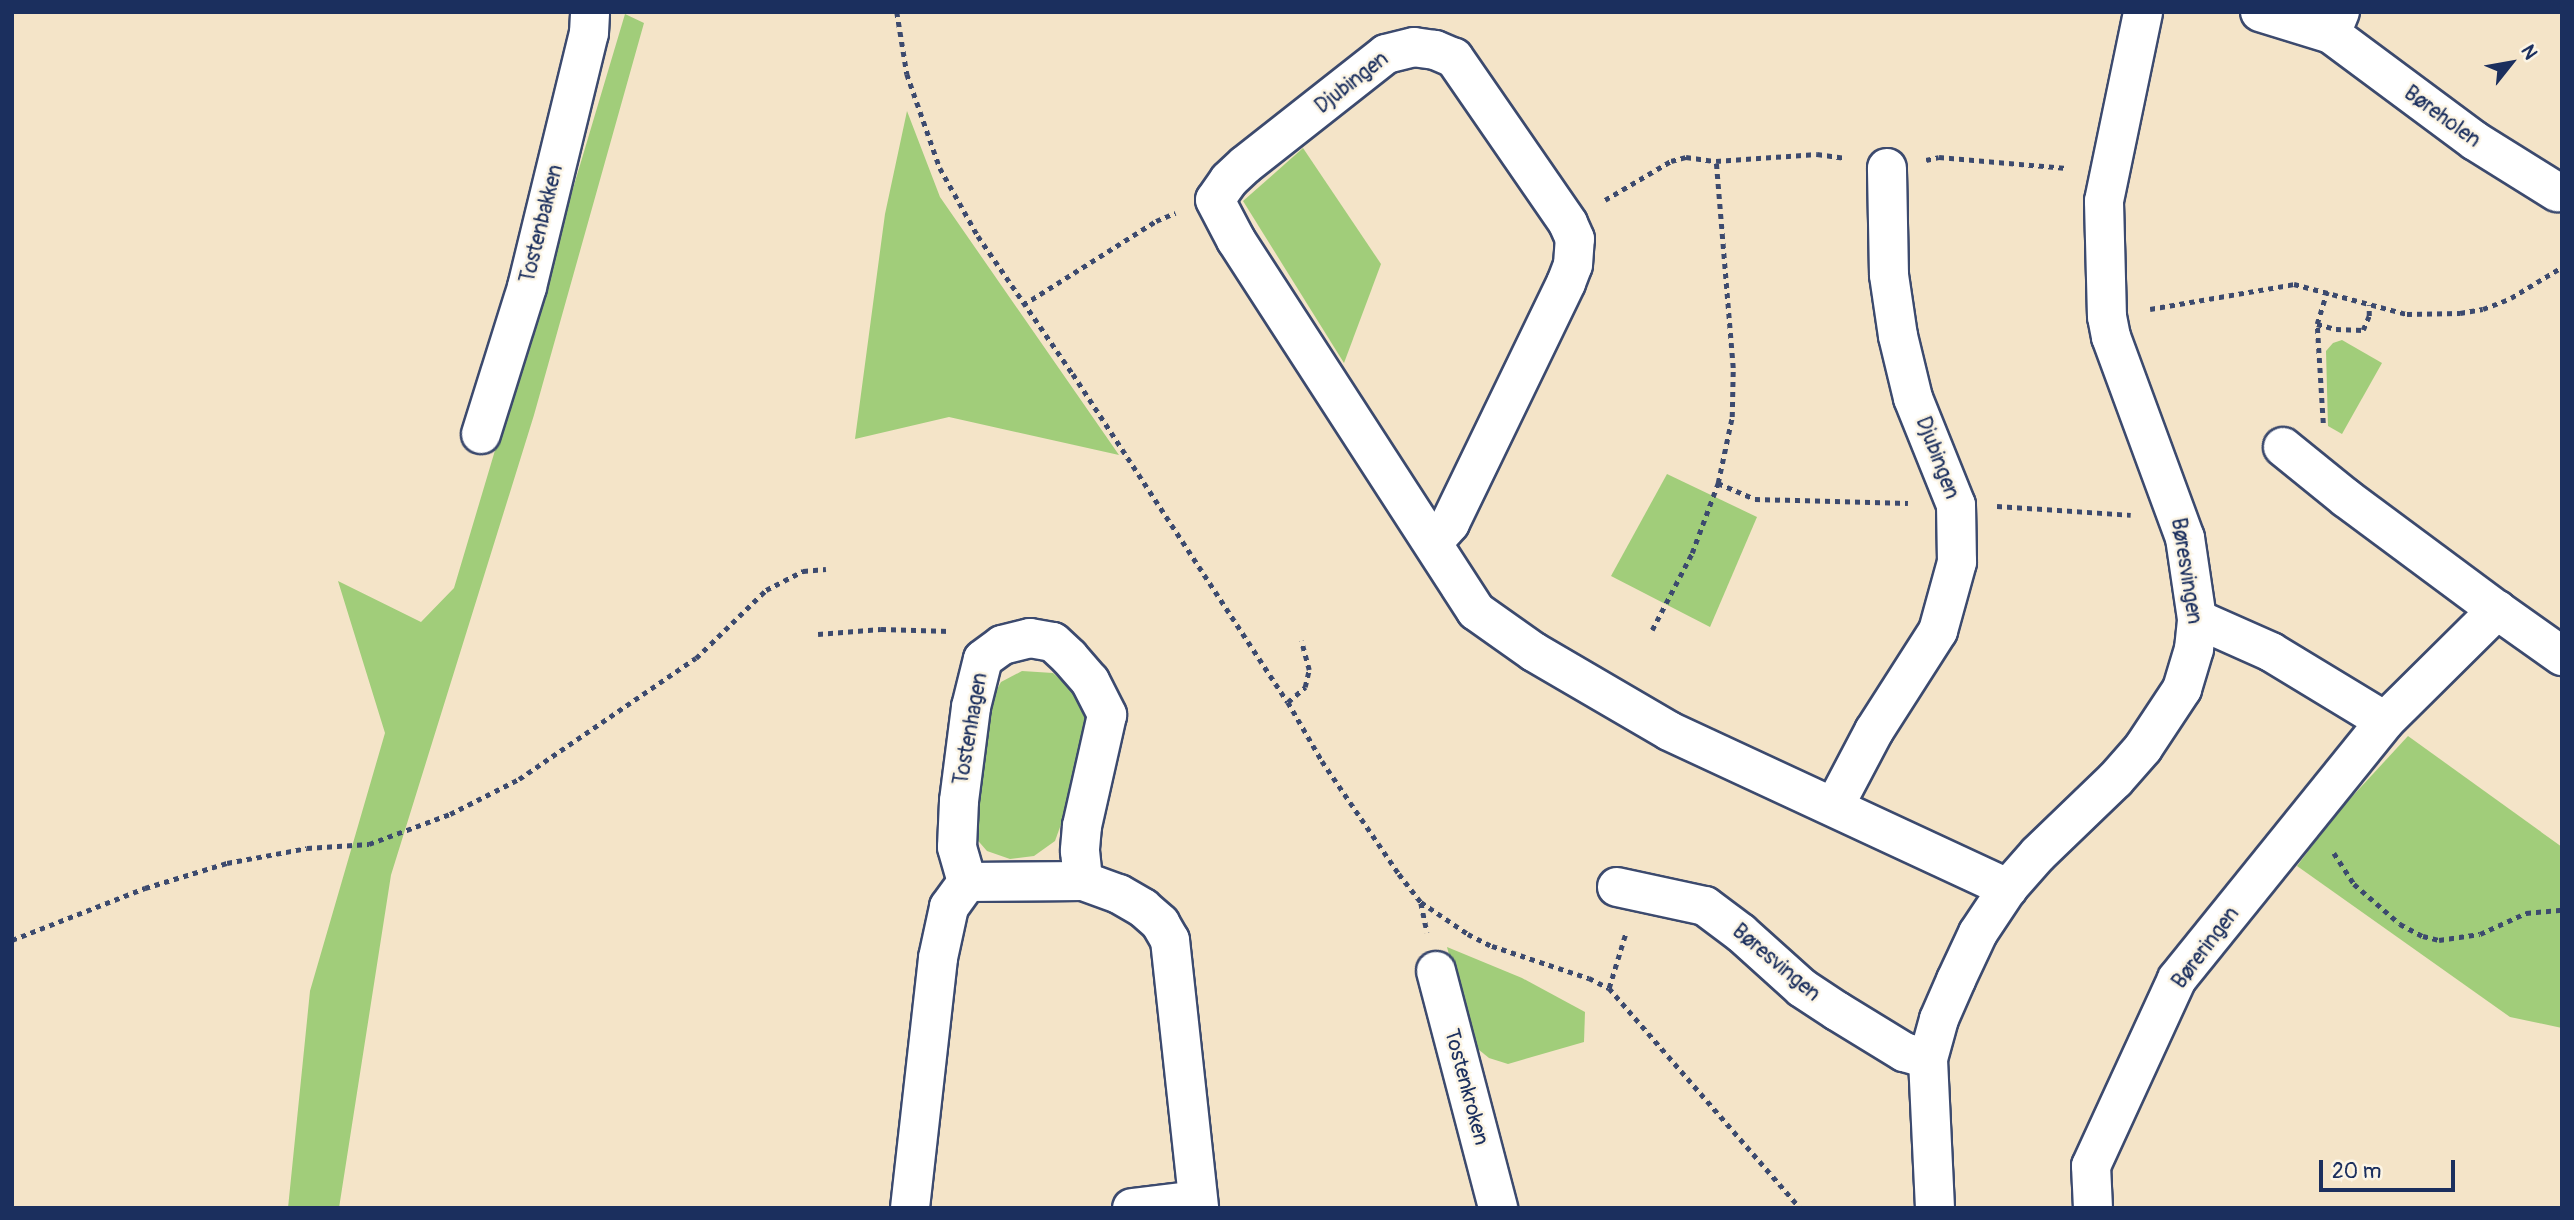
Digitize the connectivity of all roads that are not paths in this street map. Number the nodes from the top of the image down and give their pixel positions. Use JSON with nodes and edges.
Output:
{"nodes":[{"id":1,"x":590,"y":12,"type":"edge"},
{"id":2,"x":2143,"y":12,"type":"edge"},
{"id":3,"x":2260,"y":12,"type":"edge"},
{"id":4,"x":2336,"y":23,"type":"edge"},
{"id":5,"x":1887,"y":168,"type":"road end"},
{"id":6,"x":2557,"y":192,"type":"dead end"},
{"id":7,"x":481,"y":434,"type":"dead end"},
{"id":8,"x":2295,"y":458,"type":"road end"},
{"id":9,"x":1434,"y":541,"type":"junction"},
{"id":10,"x":2497,"y":610,"type":"junction"},
{"id":11,"x":2197,"y":619,"type":"junction"},
{"id":12,"x":2562,"y":656,"type":"edge"},
{"id":13,"x":2385,"y":721,"type":"junction"},
{"id":14,"x":1835,"y":805,"type":"junction"},
{"id":15,"x":967,"y":881,"type":"junction"},
{"id":16,"x":1083,"y":881,"type":"junction"},
{"id":17,"x":1617,"y":887,"type":"dead end"},
{"id":18,"x":2008,"y":888,"type":"junction"},
{"id":19,"x":1436,"y":971,"type":"dead end"},
{"id":20,"x":1928,"y":1059,"type":"junction"},
{"id":21,"x":1198,"y":1204,"type":"edge"},
{"id":22,"x":1492,"y":1206,"type":"edge"},
{"id":23,"x":910,"y":1208,"type":"edge"},
{"id":24,"x":1132,"y":1208,"type":"edge"},
{"id":25,"x":1935,"y":1208,"type":"edge"},
{"id":26,"x":2092,"y":1208,"type":"edge"}],
"edges":[{"from":1,"to":7,"type":"street","name":"Tostenbakken"},
{"from":2,"to":11,"type":"street","name":"Børesvingen"},
{"from":3,"to":4,"type":"street","name":"Børeholen"},
{"from":4,"to":6,"type":"street","name":"Børeholen"},
{"from":5,"to":14,"type":"street","name":"Djubingen"},
{"from":8,"to":10,"type":"street"},
{"from":9,"to":9,"type":"street","name":"Djubingen"},
{"from":9,"to":14,"type":"street"},
{"from":10,"to":12,"type":"street"},
{"from":10,"to":13,"type":"street","name":"Børeringen"},
{"from":11,"to":13,"type":"street"},
{"from":11,"to":18,"type":"street","name":"Børesvingen"},
{"from":13,"to":26,"type":"street","name":"Børeringen"},
{"from":14,"to":18,"type":"street"},
{"from":15,"to":16,"type":"street"},
{"from":15,"to":16,"type":"street","name":"Tostenhagen"},
{"from":15,"to":23,"type":"street"},
{"from":16,"to":21,"type":"street"},
{"from":17,"to":20,"type":"street","name":"Børesvingen"},
{"from":18,"to":20,"type":"street","name":"Børesvingen"},
{"from":19,"to":22,"type":"street","name":"Tostenkroken"},
{"from":20,"to":25,"type":"street","name":"Børesvingen"},
{"from":21,"to":24,"type":"street"}]}
